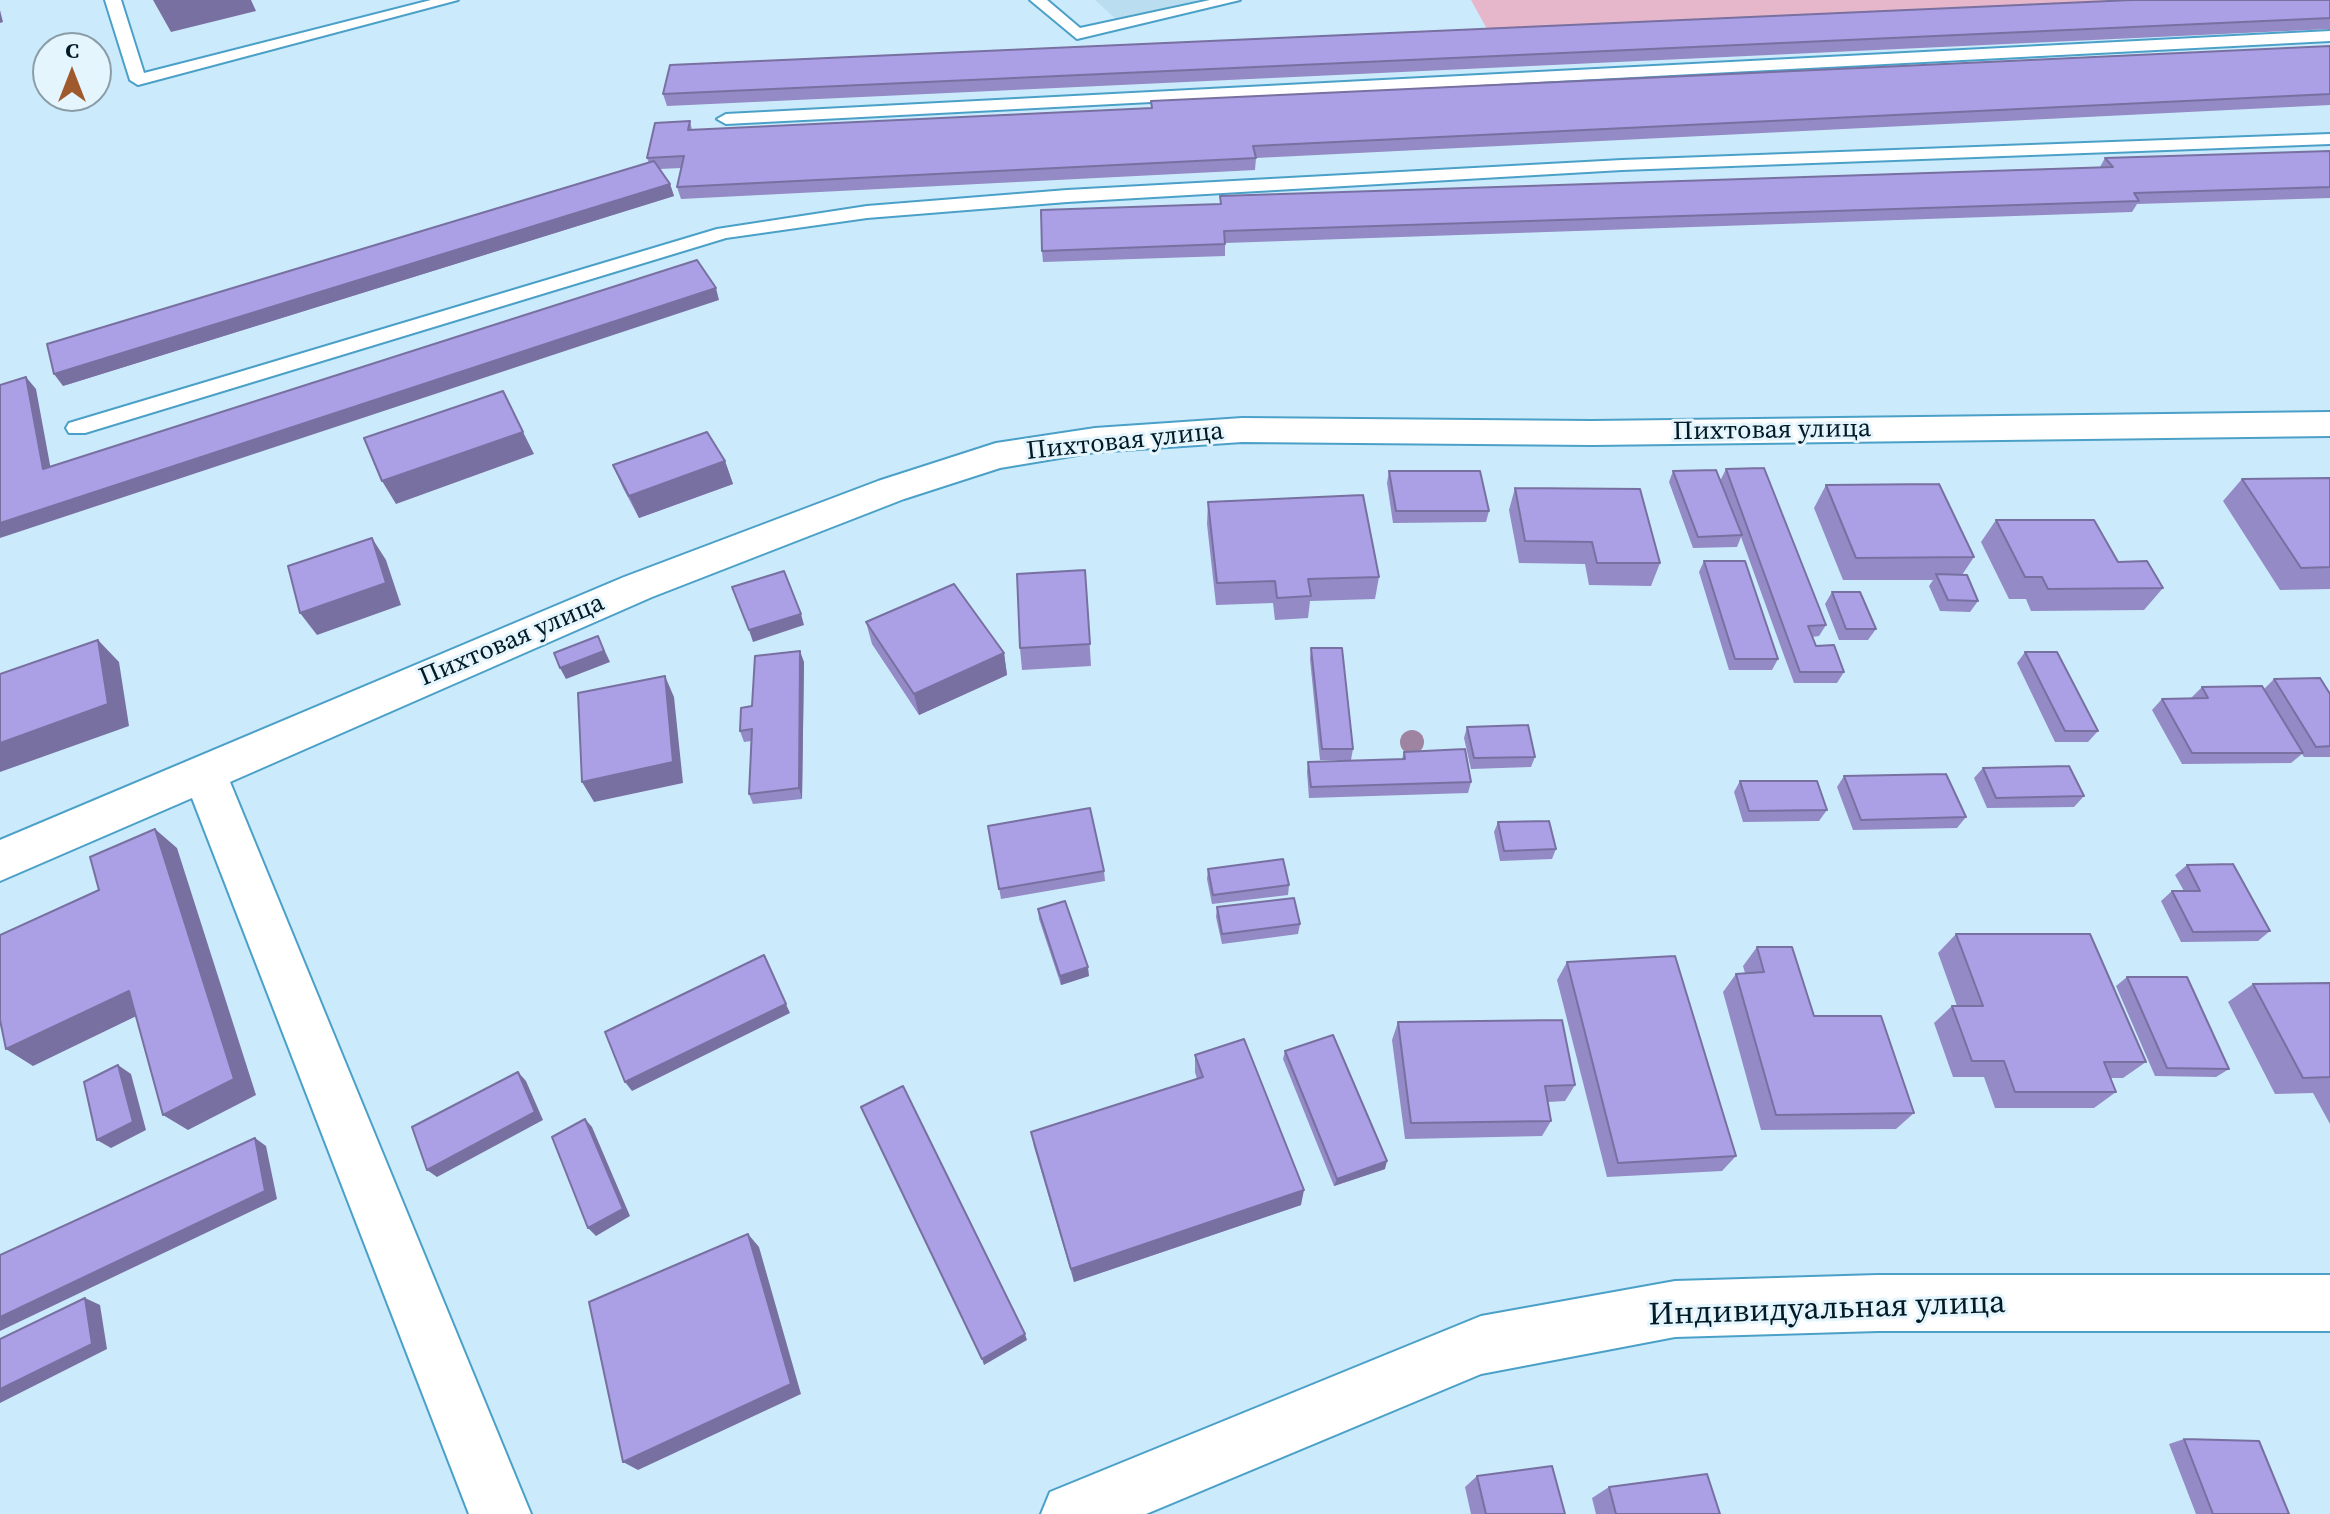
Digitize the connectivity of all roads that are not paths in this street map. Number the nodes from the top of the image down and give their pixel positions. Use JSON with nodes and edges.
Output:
{"nodes":[{"id":1,"x":113,"y":0,"type":"edge"},
{"id":2,"x":450,"y":0,"type":"edge"},
{"id":3,"x":1038,"y":0,"type":"edge"},
{"id":4,"x":1232,"y":0,"type":"edge"},
{"id":5,"x":2330,"y":36,"type":"edge"},
{"id":6,"x":726,"y":119,"type":"dead end"},
{"id":7,"x":2330,"y":139,"type":"edge"},
{"id":8,"x":2330,"y":424,"type":"edge"},
{"id":9,"x":77,"y":428,"type":"dead end"},
{"id":10,"x":204,"y":773,"type":"junction"},
{"id":11,"x":0,"y":861,"type":"edge"},
{"id":12,"x":2330,"y":1303,"type":"edge"},
{"id":13,"x":500,"y":1514,"type":"edge"},
{"id":14,"x":1072,"y":1514,"type":"edge"}],
"edges":[{"from":1,"to":2,"type":"lane"},
{"from":3,"to":4,"type":"lane"},
{"from":5,"to":6,"type":"lane"},
{"from":7,"to":9,"type":"lane"},
{"from":8,"to":10,"type":"street","name":"Пихтовая улица"},
{"from":10,"to":11,"type":"street","name":"Пихтовая улица"},
{"from":10,"to":13,"type":"street"},
{"from":12,"to":14,"type":"street","name":"Индивидуальная улица"}]}
